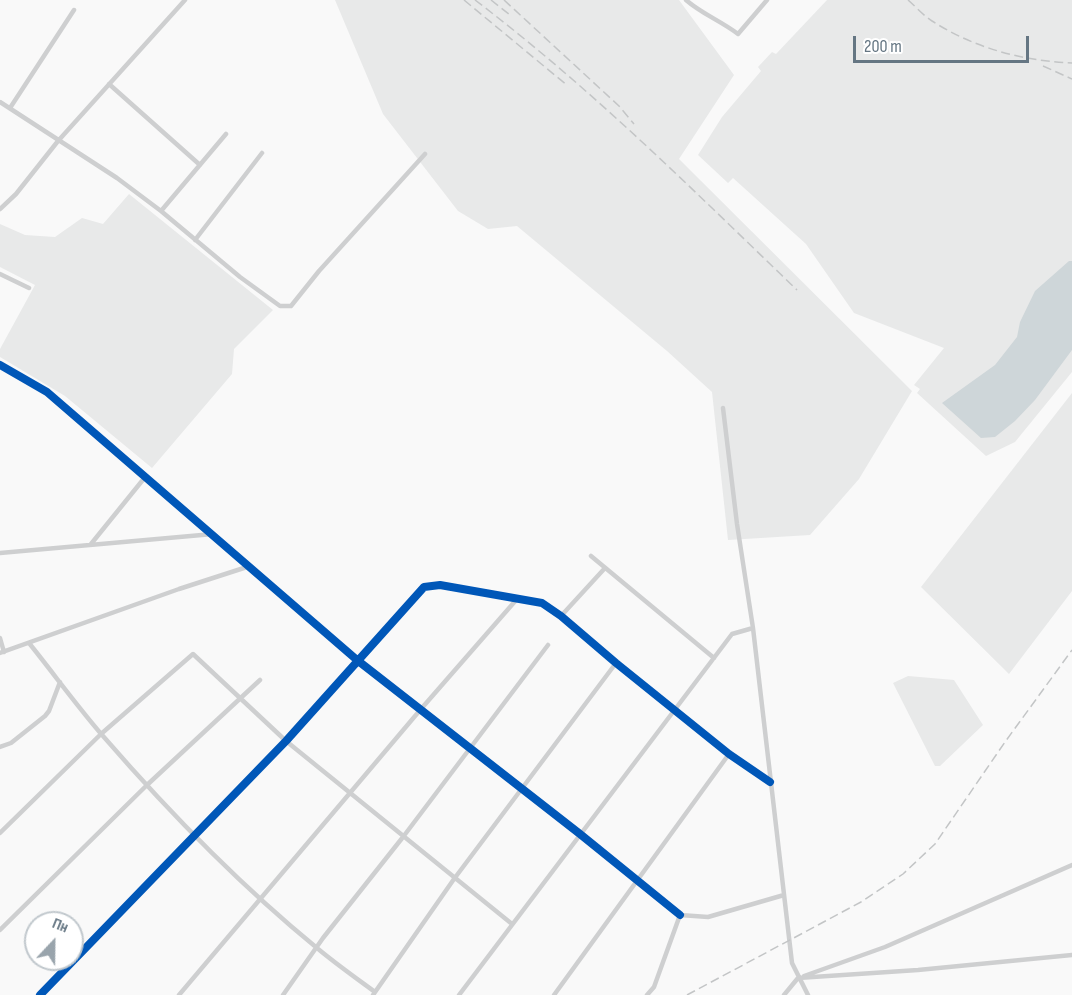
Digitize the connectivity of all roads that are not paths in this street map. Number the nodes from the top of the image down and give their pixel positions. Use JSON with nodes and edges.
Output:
{"nodes":[{"id":1,"x":185,"y":0,"type":"edge"},
{"id":2,"x":686,"y":0,"type":"edge"},
{"id":3,"x":767,"y":0,"type":"edge"},
{"id":4,"x":74,"y":10,"type":"dead end"},
{"id":5,"x":109,"y":84,"type":"junction"},
{"id":6,"x":0,"y":102,"type":"edge"},
{"id":7,"x":10,"y":108,"type":"junction"},
{"id":8,"x":226,"y":134,"type":"dead end"},
{"id":9,"x":58,"y":141,"type":"junction"},
{"id":10,"x":262,"y":153,"type":"dead end"},
{"id":11,"x":425,"y":154,"type":"dead end"},
{"id":12,"x":200,"y":165,"type":"junction"},
{"id":13,"x":0,"y":209,"type":"edge"},
{"id":14,"x":161,"y":212,"type":"junction"},
{"id":15,"x":195,"y":240,"type":"junction"},
{"id":16,"x":0,"y":274,"type":"edge"},
{"id":17,"x":29,"y":288,"type":"dead end"},
{"id":18,"x":0,"y":365,"type":"edge"},
{"id":19,"x":723,"y":408,"type":"dead end"},
{"id":20,"x":146,"y":476,"type":"junction"},
{"id":21,"x":213,"y":534,"type":"junction"},
{"id":22,"x":90,"y":545,"type":"junction"},
{"id":23,"x":0,"y":553,"type":"edge"},
{"id":24,"x":591,"y":556,"type":"dead end"},
{"id":25,"x":250,"y":566,"type":"junction"},
{"id":26,"x":605,"y":568,"type":"junction"},
{"id":27,"x":518,"y":599,"type":"junction"},
{"id":28,"x":561,"y":616,"type":"junction"},
{"id":29,"x":753,"y":628,"type":"junction"},
{"id":30,"x":0,"y":638,"type":"edge"},
{"id":31,"x":29,"y":643,"type":"junction"},
{"id":32,"x":548,"y":645,"type":"dead end"},
{"id":33,"x":2,"y":653,"type":"edge"},
{"id":34,"x":714,"y":658,"type":"junction"},
{"id":35,"x":357,"y":660,"type":"junction"},
{"id":36,"x":616,"y":663,"type":"junction"},
{"id":37,"x":260,"y":680,"type":"dead end"},
{"id":38,"x":60,"y":682,"type":"junction"},
{"id":39,"x":240,"y":698,"type":"junction"},
{"id":40,"x":421,"y":709,"type":"junction"},
{"id":41,"x":675,"y":710,"type":"junction"},
{"id":42,"x":101,"y":734,"type":"junction"},
{"id":43,"x":286,"y":741,"type":"junction"},
{"id":44,"x":0,"y":747,"type":"edge"},
{"id":45,"x":470,"y":748,"type":"junction"},
{"id":46,"x":729,"y":754,"type":"junction"},
{"id":47,"x":770,"y":782,"type":"junction"},
{"id":48,"x":147,"y":785,"type":"junction"},
{"id":49,"x":521,"y":789,"type":"junction"},
{"id":50,"x":350,"y":792,"type":"junction"},
{"id":51,"x":0,"y":833,"type":"edge"},
{"id":52,"x":195,"y":834,"type":"junction"},
{"id":53,"x":580,"y":834,"type":"junction"},
{"id":54,"x":403,"y":837,"type":"junction"},
{"id":55,"x":1072,"y":865,"type":"edge"},
{"id":56,"x":454,"y":879,"type":"junction"},
{"id":57,"x":638,"y":882,"type":"junction"},
{"id":58,"x":784,"y":896,"type":"junction"},
{"id":59,"x":261,"y":899,"type":"junction"},
{"id":60,"x":680,"y":915,"type":"junction"},
{"id":61,"x":512,"y":924,"type":"junction"},
{"id":62,"x":0,"y":930,"type":"edge"},
{"id":63,"x":317,"y":948,"type":"junction"},
{"id":64,"x":1072,"y":955,"type":"edge"},
{"id":65,"x":798,"y":978,"type":"junction"},
{"id":66,"x":374,"y":994,"type":"edge"},
{"id":67,"x":40,"y":995,"type":"edge"},
{"id":68,"x":179,"y":995,"type":"edge"},
{"id":69,"x":283,"y":995,"type":"edge"},
{"id":70,"x":459,"y":995,"type":"edge"},
{"id":71,"x":554,"y":995,"type":"edge"},
{"id":72,"x":647,"y":995,"type":"edge"},
{"id":73,"x":784,"y":995,"type":"edge"},
{"id":74,"x":808,"y":995,"type":"edge"}],
"edges":[{"from":1,"to":5,"type":"street"},
{"from":2,"to":3,"type":"street"},
{"from":4,"to":7,"type":"street"},
{"from":5,"to":9,"type":"street"},
{"from":5,"to":12,"type":"street"},
{"from":6,"to":7,"type":"street"},
{"from":7,"to":9,"type":"street"},
{"from":8,"to":12,"type":"street"},
{"from":9,"to":13,"type":"street"},
{"from":9,"to":14,"type":"street"},
{"from":10,"to":15,"type":"street"},
{"from":11,"to":15,"type":"street"},
{"from":12,"to":14,"type":"street"},
{"from":14,"to":15,"type":"street"},
{"from":16,"to":17,"type":"street"},
{"from":18,"to":20,"type":"street"},
{"from":19,"to":29,"type":"street"},
{"from":20,"to":21,"type":"street"},
{"from":20,"to":22,"type":"street"},
{"from":21,"to":22,"type":"street"},
{"from":21,"to":25,"type":"street"},
{"from":22,"to":23,"type":"street"},
{"from":24,"to":26,"type":"street"},
{"from":25,"to":31,"type":"street"},
{"from":25,"to":35,"type":"street"},
{"from":26,"to":28,"type":"street"},
{"from":26,"to":34,"type":"street"},
{"from":27,"to":28,"type":"street"},
{"from":27,"to":35,"type":"street"},
{"from":27,"to":40,"type":"street"},
{"from":28,"to":36,"type":"street"},
{"from":29,"to":34,"type":"street"},
{"from":29,"to":47,"type":"street"},
{"from":30,"to":33,"type":"street"},
{"from":31,"to":33,"type":"street"},
{"from":31,"to":38,"type":"street"},
{"from":32,"to":45,"type":"street"},
{"from":34,"to":41,"type":"street"},
{"from":35,"to":40,"type":"street"},
{"from":35,"to":43,"type":"street"},
{"from":36,"to":41,"type":"street"},
{"from":36,"to":49,"type":"street"},
{"from":37,"to":39,"type":"street"},
{"from":38,"to":42,"type":"street"},
{"from":38,"to":44,"type":"street"},
{"from":39,"to":42,"type":"street"},
{"from":39,"to":43,"type":"street"},
{"from":39,"to":48,"type":"street"},
{"from":40,"to":45,"type":"street"},
{"from":40,"to":50,"type":"street"},
{"from":41,"to":46,"type":"street"},
{"from":41,"to":53,"type":"street"},
{"from":42,"to":48,"type":"street"},
{"from":42,"to":51,"type":"street"},
{"from":43,"to":50,"type":"street"},
{"from":43,"to":52,"type":"street"},
{"from":45,"to":49,"type":"street"},
{"from":45,"to":54,"type":"street"},
{"from":46,"to":47,"type":"street"},
{"from":46,"to":57,"type":"street"},
{"from":47,"to":58,"type":"street"},
{"from":48,"to":52,"type":"street"},
{"from":48,"to":62,"type":"street"},
{"from":49,"to":53,"type":"street"},
{"from":49,"to":56,"type":"street"},
{"from":50,"to":54,"type":"street"},
{"from":50,"to":59,"type":"street"},
{"from":52,"to":59,"type":"street"},
{"from":52,"to":67,"type":"street"},
{"from":53,"to":57,"type":"street"},
{"from":53,"to":61,"type":"street"},
{"from":54,"to":56,"type":"street"},
{"from":54,"to":63,"type":"street"},
{"from":55,"to":65,"type":"street"},
{"from":56,"to":61,"type":"street"},
{"from":56,"to":66,"type":"street"},
{"from":57,"to":60,"type":"street"},
{"from":57,"to":71,"type":"street"},
{"from":58,"to":60,"type":"street"},
{"from":58,"to":65,"type":"street"},
{"from":59,"to":63,"type":"street"},
{"from":59,"to":68,"type":"street"},
{"from":60,"to":72,"type":"street"},
{"from":61,"to":70,"type":"street"},
{"from":63,"to":66,"type":"street"},
{"from":63,"to":69,"type":"street"},
{"from":64,"to":65,"type":"street"},
{"from":65,"to":73,"type":"street"},
{"from":65,"to":74,"type":"street"}]}
